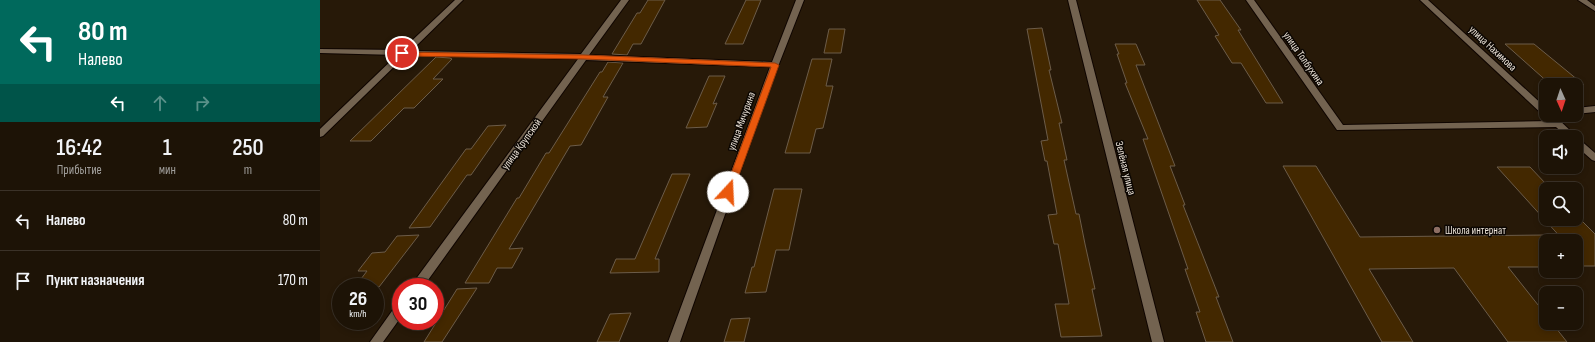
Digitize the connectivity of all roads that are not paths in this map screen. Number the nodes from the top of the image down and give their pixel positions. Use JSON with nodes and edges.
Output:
{"nodes":[{"id":1,"x":460,"y":0,"type":"edge"},
{"id":2,"x":625,"y":0,"type":"edge"},
{"id":3,"x":800,"y":0,"type":"edge"},
{"id":4,"x":1072,"y":0,"type":"edge"},
{"id":5,"x":1250,"y":0,"type":"edge"},
{"id":6,"x":1424,"y":0,"type":"edge"},
{"id":7,"x":1582,"y":0,"type":"edge"},
{"id":8,"x":1595,"y":9,"type":"edge"},
{"id":9,"x":320,"y":51,"type":"edge"},
{"id":10,"x":402,"y":53,"type":"junction"},
{"id":11,"x":584,"y":57,"type":"junction"},
{"id":12,"x":775,"y":65,"type":"junction"},
{"id":13,"x":1539,"y":107,"type":"edge"},
{"id":14,"x":1595,"y":109,"type":"edge"},
{"id":15,"x":1583,"y":110,"type":"edge"},
{"id":16,"x":1558,"y":124,"type":"joint"},
{"id":17,"x":1564,"y":130,"type":"edge"},
{"id":18,"x":320,"y":134,"type":"edge"},
{"id":19,"x":1583,"y":147,"type":"edge"},
{"id":20,"x":1595,"y":158,"type":"edge"},
{"id":21,"x":423,"y":278,"type":"edge"},
{"id":22,"x":392,"y":320,"type":"edge"},
{"id":23,"x":376,"y":342,"type":"edge"},
{"id":24,"x":674,"y":342,"type":"edge"},
{"id":25,"x":1158,"y":342,"type":"edge"}],
"edges":[{"from":1,"to":10,"type":"street"},
{"from":2,"to":11,"type":"street","name":"улица Крупской"},
{"from":3,"to":12,"type":"street","name":"улица Мичурина"},
{"from":4,"to":25,"type":"street","name":"Зелёная улица"},
{"from":5,"to":16,"type":"street","name":"улица Толбухина"},
{"from":6,"to":13,"type":"street","name":"улица Нахимова"},
{"from":7,"to":8,"type":"street"},
{"from":9,"to":10,"type":"street"},
{"from":10,"to":11,"type":"street"},
{"from":10,"to":18,"type":"street"},
{"from":11,"to":12,"type":"street"},
{"from":11,"to":21,"type":"street","name":"улица Крупской"},
{"from":12,"to":24,"type":"street","name":"улица Мичурина"},
{"from":14,"to":15,"type":"street"},
{"from":16,"to":17,"type":"street"},
{"from":19,"to":20,"type":"street"},
{"from":22,"to":23,"type":"street"}]}
